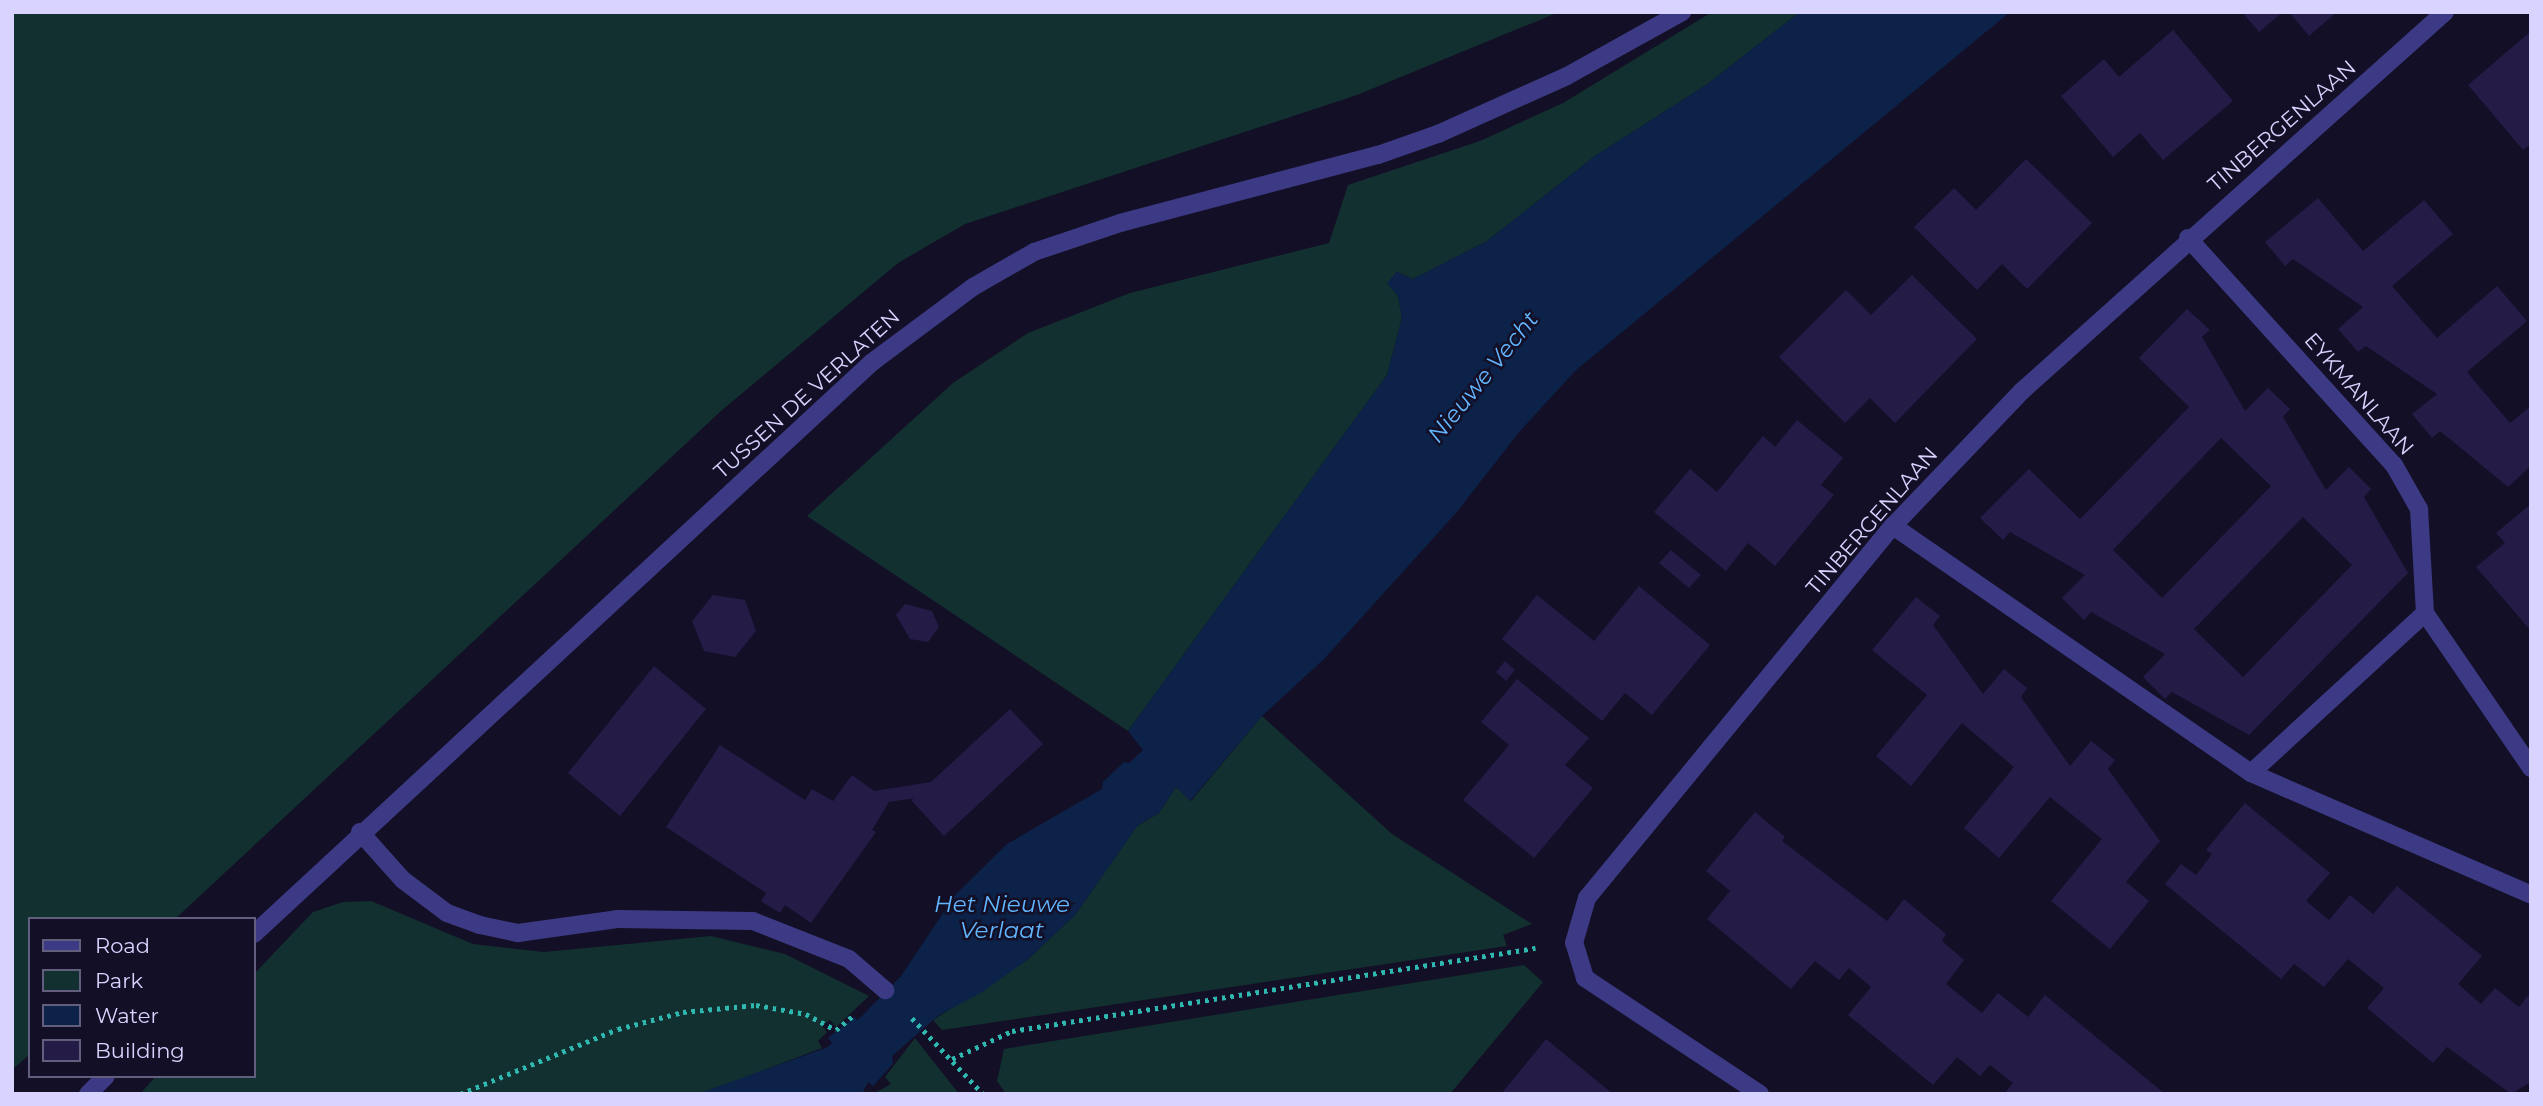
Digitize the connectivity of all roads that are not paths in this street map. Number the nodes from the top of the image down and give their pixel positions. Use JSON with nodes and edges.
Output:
{"nodes":[{"id":1,"x":1682,"y":12,"type":"edge"},
{"id":2,"x":2445,"y":12,"type":"edge"},
{"id":3,"x":2188,"y":238,"type":"junction"},
{"id":4,"x":1893,"y":526,"type":"junction"},
{"id":5,"x":2426,"y":613,"type":"junction"},
{"id":6,"x":2531,"y":768,"type":"edge"},
{"id":7,"x":2251,"y":773,"type":"junction"},
{"id":8,"x":360,"y":832,"type":"junction"},
{"id":9,"x":2531,"y":895,"type":"edge"},
{"id":10,"x":256,"y":932,"type":"edge"},
{"id":11,"x":884,"y":989,"type":"road end"},
{"id":12,"x":104,"y":1078,"type":"edge"},
{"id":13,"x":88,"y":1094,"type":"edge"},
{"id":14,"x":1759,"y":1094,"type":"edge"}],
"edges":[{"from":1,"to":8,"type":"street","name":"TUSSEN DE VERLATEN"},
{"from":2,"to":3,"type":"street","name":"TINBERGENLAAN"},
{"from":3,"to":4,"type":"street","name":"TINBERGENLAAN"},
{"from":3,"to":5,"type":"street","name":"EYKMANLAAN"},
{"from":4,"to":7,"type":"street"},
{"from":4,"to":14,"type":"street","name":"TINBERGENLAAN"},
{"from":5,"to":6,"type":"street"},
{"from":5,"to":7,"type":"street"},
{"from":7,"to":9,"type":"street"},
{"from":8,"to":10,"type":"street","name":"TUSSEN DE VERLATEN"},
{"from":8,"to":11,"type":"street"},
{"from":12,"to":13,"type":"street"}]}
